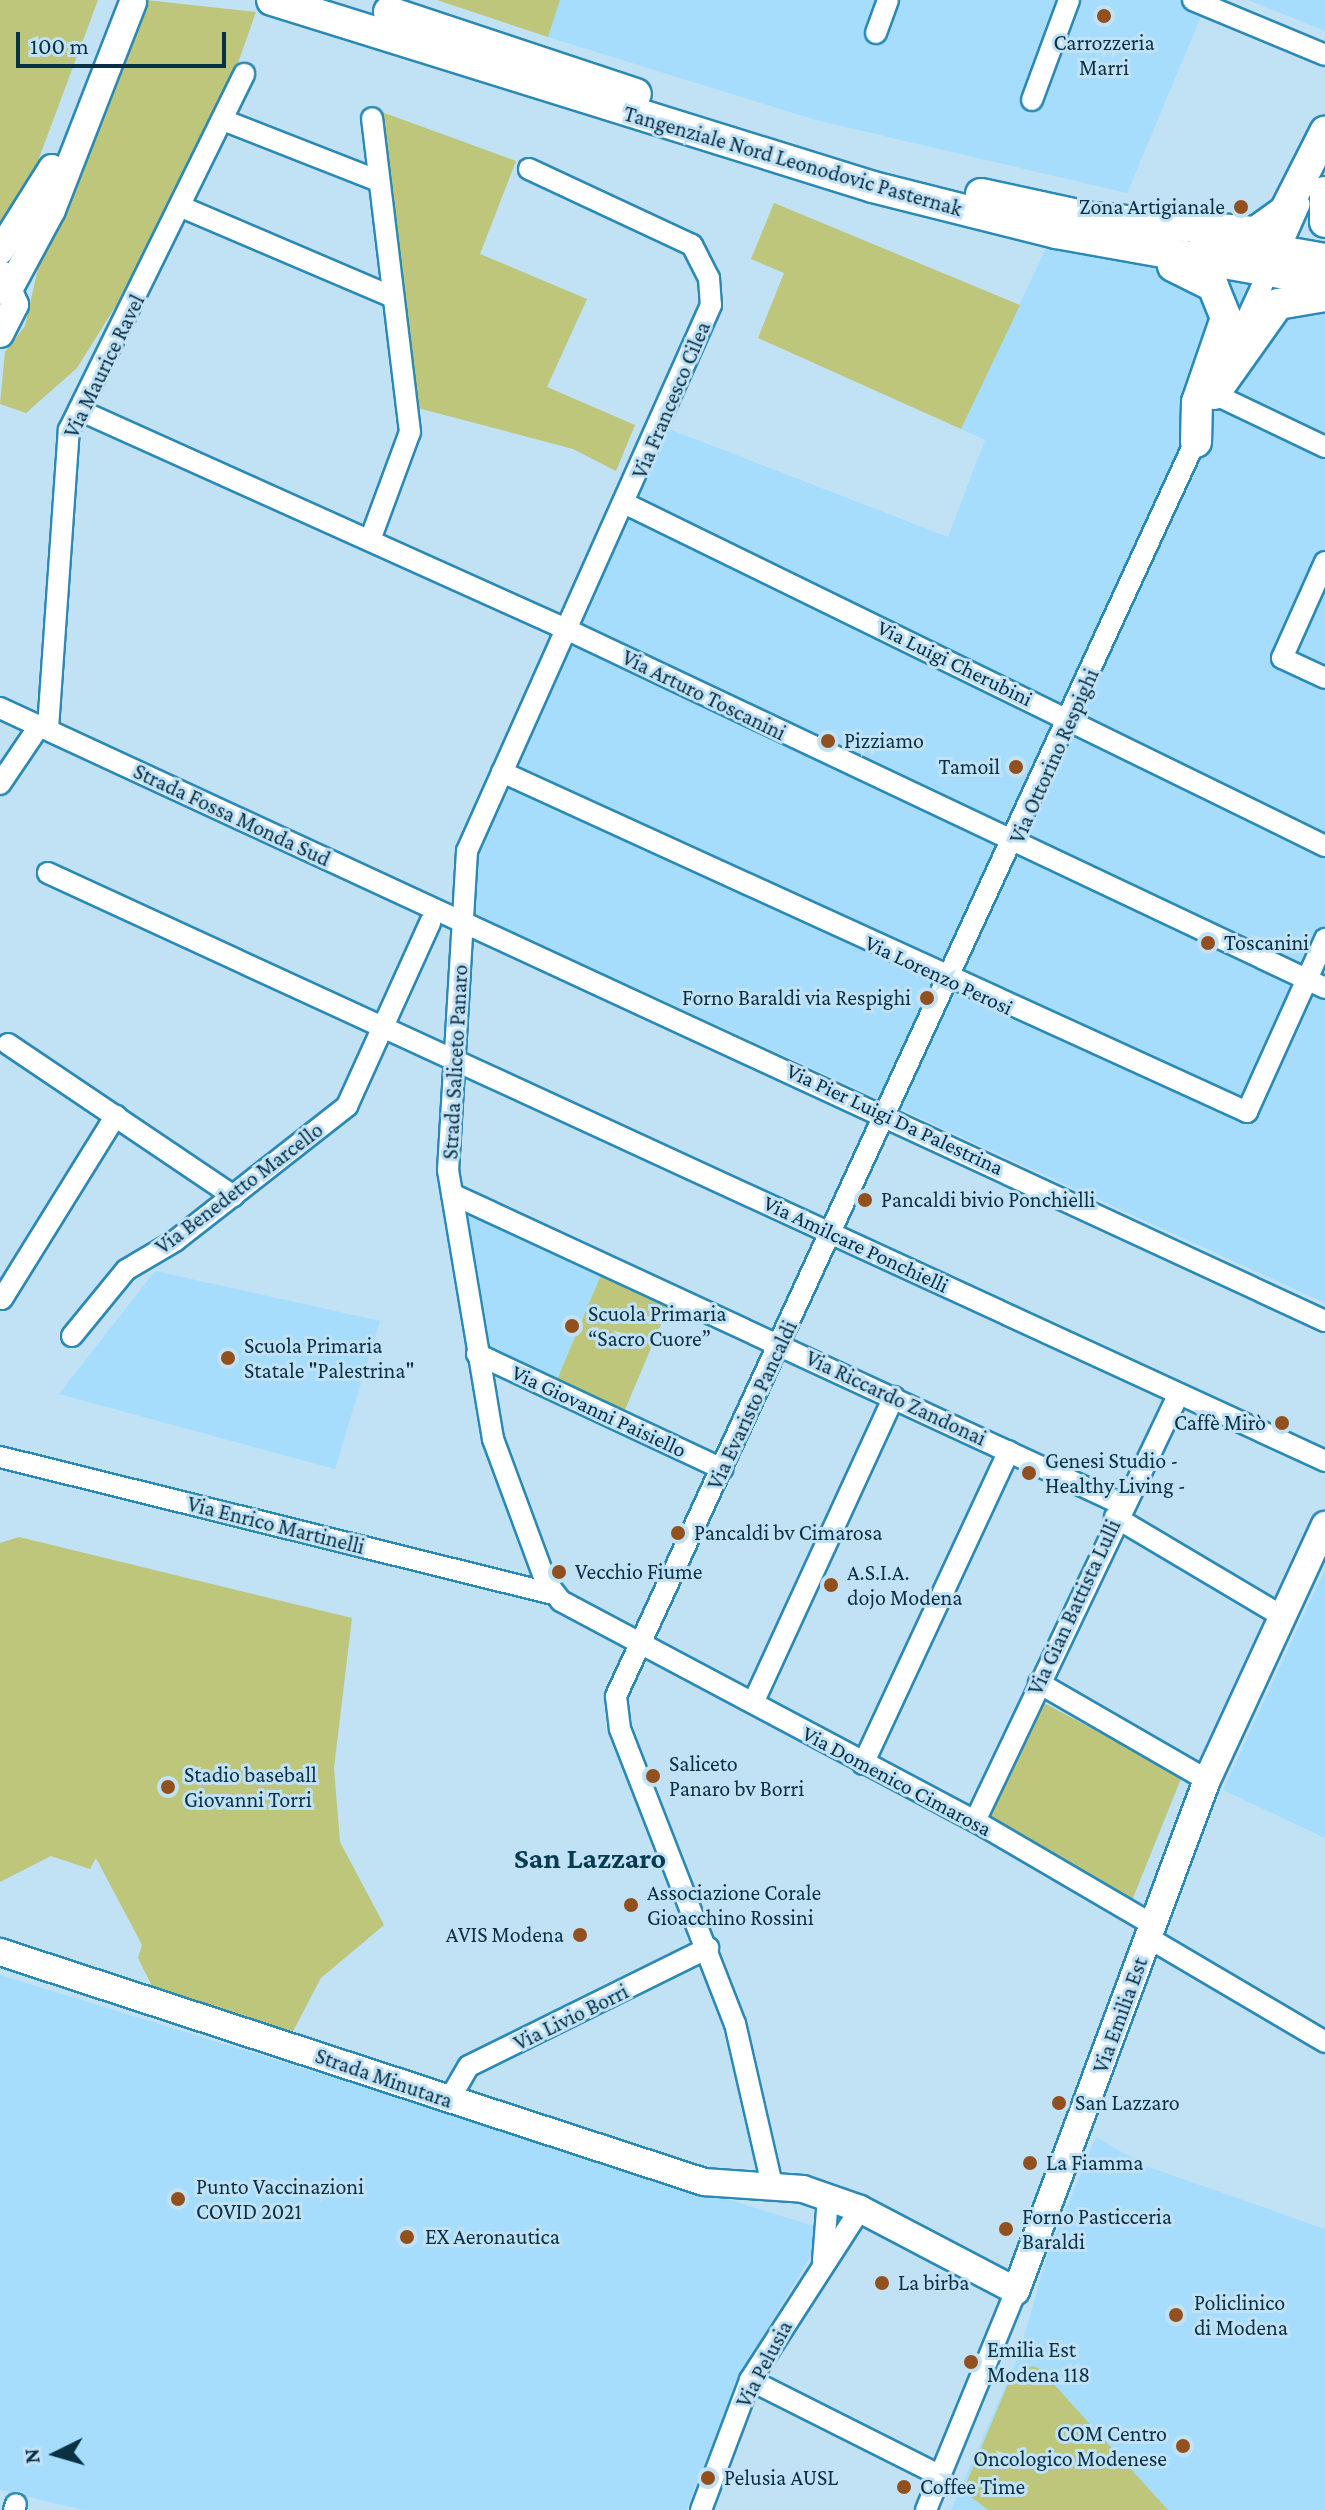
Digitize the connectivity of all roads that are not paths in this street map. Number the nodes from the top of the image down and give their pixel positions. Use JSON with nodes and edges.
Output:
{"nodes":[{"id":1,"x":272,"y":0,"type":"edge"},
{"id":2,"x":352,"y":0,"type":"edge"},
{"id":3,"x":419,"y":0,"type":"edge"},
{"id":4,"x":888,"y":0,"type":"edge"},
{"id":5,"x":1069,"y":0,"type":"edge"},
{"id":6,"x":1193,"y":0,"type":"edge"},
{"id":7,"x":125,"y":1,"type":"edge"},
{"id":8,"x":450,"y":31,"type":"junction"},
{"id":9,"x":876,"y":33,"type":"dead end"},
{"id":10,"x":1325,"y":55,"type":"edge"},
{"id":11,"x":244,"y":74,"type":"dead end"},
{"id":12,"x":1032,"y":100,"type":"dead end"},
{"id":13,"x":372,"y":118,"type":"dead end"},
{"id":14,"x":223,"y":120,"type":"junction"},
{"id":15,"x":1325,"y":132,"type":"edge"},
{"id":16,"x":1325,"y":149,"type":"edge"},
{"id":17,"x":529,"y":169,"type":"dead end"},
{"id":18,"x":376,"y":180,"type":"junction"},
{"id":19,"x":1325,"y":192,"type":"edge"},
{"id":20,"x":184,"y":208,"type":"junction"},
{"id":21,"x":1088,"y":218,"type":"junction"},
{"id":22,"x":1325,"y":222,"type":"edge"},
{"id":23,"x":1056,"y":233,"type":"junction"},
{"id":24,"x":1285,"y":237,"type":"dead end"},
{"id":25,"x":0,"y":251,"type":"edge"},
{"id":26,"x":1325,"y":259,"type":"edge"},
{"id":27,"x":5,"y":280,"type":"edge"},
{"id":28,"x":1325,"y":281,"type":"edge"},
{"id":29,"x":1262,"y":286,"type":"dead end"},
{"id":30,"x":388,"y":295,"type":"junction"},
{"id":31,"x":1325,"y":296,"type":"edge"},
{"id":32,"x":0,"y":334,"type":"edge"},
{"id":33,"x":1214,"y":394,"type":"junction"},
{"id":34,"x":79,"y":410,"type":"junction"},
{"id":35,"x":1196,"y":442,"type":"junction"},
{"id":36,"x":1325,"y":447,"type":"edge"},
{"id":37,"x":626,"y":504,"type":"junction"},
{"id":38,"x":370,"y":540,"type":"junction"},
{"id":39,"x":1325,"y":562,"type":"edge"},
{"id":40,"x":568,"y":630,"type":"junction"},
{"id":41,"x":1325,"y":678,"type":"edge"},
{"id":42,"x":1,"y":708,"type":"edge"},
{"id":43,"x":1071,"y":719,"type":"junction"},
{"id":44,"x":44,"y":726,"type":"junction"},
{"id":45,"x":502,"y":772,"type":"junction"},
{"id":46,"x":0,"y":784,"type":"edge"},
{"id":47,"x":1015,"y":843,"type":"junction"},
{"id":48,"x":1325,"y":846,"type":"edge"},
{"id":49,"x":48,"y":873,"type":"dead end"},
{"id":50,"x":464,"y":920,"type":"junction"},
{"id":51,"x":430,"y":923,"type":"dead end"},
{"id":52,"x":1325,"y":939,"type":"edge"},
{"id":53,"x":1305,"y":979,"type":"junction"},
{"id":54,"x":951,"y":981,"type":"junction"},
{"id":55,"x":1325,"y":988,"type":"edge"},
{"id":56,"x":388,"y":1027,"type":"junction"},
{"id":57,"x":8,"y":1044,"type":"dead end"},
{"id":58,"x":453,"y":1056,"type":"junction"},
{"id":59,"x":116,"y":1115,"type":"junction"},
{"id":60,"x":889,"y":1115,"type":"junction"},
{"id":61,"x":452,"y":1194,"type":"junction"},
{"id":62,"x":233,"y":1196,"type":"junction"},
{"id":63,"x":833,"y":1233,"type":"junction"},
{"id":64,"x":2,"y":1299,"type":"edge"},
{"id":65,"x":1325,"y":1321,"type":"edge"},
{"id":66,"x":72,"y":1336,"type":"dead end"},
{"id":67,"x":781,"y":1344,"type":"junction"},
{"id":68,"x":477,"y":1354,"type":"junction"},
{"id":69,"x":1178,"y":1395,"type":"junction"},
{"id":70,"x":894,"y":1397,"type":"junction"},
{"id":71,"x":1009,"y":1451,"type":"junction"},
{"id":72,"x":0,"y":1457,"type":"edge"},
{"id":73,"x":1325,"y":1461,"type":"edge"},
{"id":74,"x":722,"y":1469,"type":"junction"},
{"id":75,"x":1118,"y":1511,"type":"junction"},
{"id":76,"x":1325,"y":1525,"type":"edge"},
{"id":77,"x":553,"y":1594,"type":"junction"},
{"id":78,"x":1282,"y":1616,"type":"junction"},
{"id":79,"x":640,"y":1642,"type":"junction"},
{"id":80,"x":1039,"y":1683,"type":"junction"},
{"id":81,"x":753,"y":1703,"type":"junction"},
{"id":82,"x":863,"y":1764,"type":"junction"},
{"id":83,"x":1207,"y":1780,"type":"junction"},
{"id":84,"x":975,"y":1821,"type":"junction"},
{"id":85,"x":1149,"y":1930,"type":"junction"},
{"id":86,"x":708,"y":1948,"type":"junction"},
{"id":87,"x":0,"y":1952,"type":"edge"},
{"id":88,"x":1325,"y":2042,"type":"edge"},
{"id":89,"x":449,"y":2100,"type":"junction"},
{"id":90,"x":772,"y":2185,"type":"junction"},
{"id":91,"x":828,"y":2198,"type":"junction"},
{"id":92,"x":860,"y":2209,"type":"junction"},
{"id":93,"x":820,"y":2268,"type":"junction"},
{"id":94,"x":1016,"y":2291,"type":"junction"},
{"id":95,"x":750,"y":2380,"type":"junction"},
{"id":96,"x":941,"y":2476,"type":"junction"},
{"id":97,"x":701,"y":2510,"type":"edge"},
{"id":98,"x":926,"y":2510,"type":"edge"}],
"edges":[{"from":1,"to":23,"type":"highway","name":"Tangenziale Nord Leonodovic Pasternak"},
{"from":2,"to":8,"type":"highway","name":"Tangenziale Nord Leonodovic Pasternak"},
{"from":3,"to":8,"type":"highway"},
{"from":4,"to":9,"type":"street"},
{"from":5,"to":12,"type":"street"},
{"from":6,"to":10,"type":"street"},
{"from":7,"to":25,"type":"main road"},
{"from":7,"to":27,"type":"main road"},
{"from":8,"to":21,"type":"highway","name":"Tangenziale Nord Leonodovic Pasternak"},
{"from":11,"to":14,"type":"street","name":"Via Maurice Ravel"},
{"from":13,"to":18,"type":"street"},
{"from":14,"to":18,"type":"street"},
{"from":14,"to":20,"type":"street","name":"Via Maurice Ravel"},
{"from":15,"to":21,"type":"highway"},
{"from":16,"to":24,"type":"street"},
{"from":17,"to":37,"type":"street","name":"Via Francesco Cilea"},
{"from":18,"to":30,"type":"street"},
{"from":19,"to":22,"type":"highway"},
{"from":20,"to":30,"type":"street"},
{"from":20,"to":34,"type":"street","name":"Via Maurice Ravel"},
{"from":21,"to":26,"type":"highway","name":"Tangenziale Nord Leonodovic Pasternak"},
{"from":23,"to":28,"type":"highway","name":"Tangenziale Nord Leonodovic Pasternak"},
{"from":23,"to":35,"type":"highway"},
{"from":27,"to":32,"type":"main road"},
{"from":29,"to":33,"type":"street","name":"Via Ottorino Respighi"},
{"from":30,"to":38,"type":"street"},
{"from":31,"to":33,"type":"highway"},
{"from":33,"to":35,"type":"street","name":"Via Ottorino Respighi"},
{"from":33,"to":36,"type":"street"},
{"from":34,"to":38,"type":"street","name":"Via Arturo Toscanini"},
{"from":34,"to":44,"type":"street","name":"Via Maurice Ravel"},
{"from":35,"to":43,"type":"street","name":"Via Ottorino Respighi"},
{"from":37,"to":40,"type":"street","name":"Via Francesco Cilea"},
{"from":37,"to":43,"type":"street","name":"Via Luigi Cherubini"},
{"from":38,"to":40,"type":"street","name":"Via Arturo Toscanini"},
{"from":39,"to":41,"type":"street"},
{"from":40,"to":45,"type":"street","name":"Strada Saliceto Panaro"},
{"from":40,"to":47,"type":"street","name":"Via Arturo Toscanini"},
{"from":42,"to":44,"type":"street","name":"Strada Fossa Monda Sud"},
{"from":43,"to":47,"type":"street","name":"Via Ottorino Respighi"},
{"from":43,"to":48,"type":"street","name":"Via Luigi Cherubini"},
{"from":44,"to":46,"type":"street"},
{"from":44,"to":50,"type":"street","name":"Strada Fossa Monda Sud"},
{"from":45,"to":50,"type":"street","name":"Strada Saliceto Panaro"},
{"from":45,"to":54,"type":"street","name":"Via Lorenzo Perosi"},
{"from":47,"to":53,"type":"street","name":"Via Arturo Toscanini"},
{"from":47,"to":54,"type":"street","name":"Via Ottorino Respighi"},
{"from":49,"to":56,"type":"street"},
{"from":50,"to":58,"type":"street","name":"Strada Saliceto Panaro"},
{"from":50,"to":60,"type":"street","name":"Via Pier Luigi Da Palestrina"},
{"from":51,"to":56,"type":"street","name":"Via Benedetto Marcello"},
{"from":52,"to":53,"type":"street"},
{"from":53,"to":54,"type":"street","name":"Via Lorenzo Perosi"},
{"from":53,"to":55,"type":"street","name":"Via Arturo Toscanini"},
{"from":54,"to":60,"type":"street","name":"Via Ottorino Respighi"},
{"from":56,"to":58,"type":"street","name":"Via Amilcare Ponchielli"},
{"from":56,"to":62,"type":"street","name":"Via Benedetto Marcello"},
{"from":57,"to":59,"type":"street"},
{"from":58,"to":61,"type":"street","name":"Strada Saliceto Panaro"},
{"from":58,"to":63,"type":"street","name":"Via Amilcare Ponchielli"},
{"from":59,"to":62,"type":"street"},
{"from":59,"to":64,"type":"street"},
{"from":60,"to":63,"type":"street","name":"Via Evaristo Pancaldi"},
{"from":60,"to":65,"type":"street","name":"Via Pier Luigi Da Palestrina"},
{"from":61,"to":67,"type":"street","name":"Via Riccardo Zandonai"},
{"from":61,"to":68,"type":"street","name":"Strada Saliceto Panaro"},
{"from":62,"to":66,"type":"street","name":"Via Benedetto Marcello"},
{"from":63,"to":67,"type":"street","name":"Via Evaristo Pancaldi"},
{"from":63,"to":69,"type":"street","name":"Via Amilcare Ponchielli"},
{"from":67,"to":70,"type":"street","name":"Via Riccardo Zandonai"},
{"from":67,"to":74,"type":"street","name":"Via Evaristo Pancaldi"},
{"from":68,"to":74,"type":"street","name":"Via Giovanni Paisiello"},
{"from":68,"to":77,"type":"street","name":"Strada Saliceto Panaro"},
{"from":69,"to":73,"type":"street","name":"Via Amilcare Ponchielli"},
{"from":69,"to":75,"type":"street","name":"Via Gian Battista Lulli"},
{"from":70,"to":71,"type":"street","name":"Via Riccardo Zandonai"},
{"from":70,"to":81,"type":"street"},
{"from":71,"to":75,"type":"street","name":"Via Riccardo Zandonai"},
{"from":71,"to":82,"type":"street"},
{"from":72,"to":77,"type":"street","name":"Via Enrico Martinelli"},
{"from":74,"to":79,"type":"street","name":"Via Evaristo Pancaldi"},
{"from":75,"to":78,"type":"street","name":"Via Riccardo Zandonai"},
{"from":75,"to":80,"type":"street","name":"Via Gian Battista Lulli"},
{"from":76,"to":78,"type":"main road","name":"Via Emilia Est"},
{"from":77,"to":79,"type":"street"},
{"from":78,"to":83,"type":"main road","name":"Via Emilia Est"},
{"from":79,"to":81,"type":"street","name":"Via Domenico Cimarosa"},
{"from":79,"to":86,"type":"street","name":"Via Evaristo Pancaldi"},
{"from":80,"to":83,"type":"street"},
{"from":80,"to":84,"type":"street","name":"Via Gian Battista Lulli"},
{"from":81,"to":82,"type":"street","name":"Via Domenico Cimarosa"},
{"from":82,"to":84,"type":"street","name":"Via Domenico Cimarosa"},
{"from":83,"to":85,"type":"main road","name":"Via Emilia Est"},
{"from":84,"to":85,"type":"street","name":"Via Domenico Cimarosa"},
{"from":85,"to":88,"type":"street","name":"Via Domenico Cimarosa"},
{"from":85,"to":94,"type":"main road","name":"Via Emilia Est"},
{"from":86,"to":89,"type":"street","name":"Via Livio Borri"},
{"from":86,"to":90,"type":"street"},
{"from":87,"to":89,"type":"main road","name":"Strada Minutara"},
{"from":89,"to":90,"type":"main road","name":"Strada Minutara"},
{"from":90,"to":91,"type":"main road"},
{"from":91,"to":92,"type":"main road"},
{"from":91,"to":93,"type":"street","name":"Via Pelusia"},
{"from":92,"to":93,"type":"street","name":"Via Pelusia"},
{"from":92,"to":94,"type":"main road"},
{"from":93,"to":95,"type":"street","name":"Via Pelusia"},
{"from":94,"to":96,"type":"street","name":"Via Emilia Est"},
{"from":95,"to":96,"type":"street"},
{"from":95,"to":97,"type":"street","name":"Via Pelusia"},
{"from":96,"to":98,"type":"street","name":"Via Emilia Est"}]}
